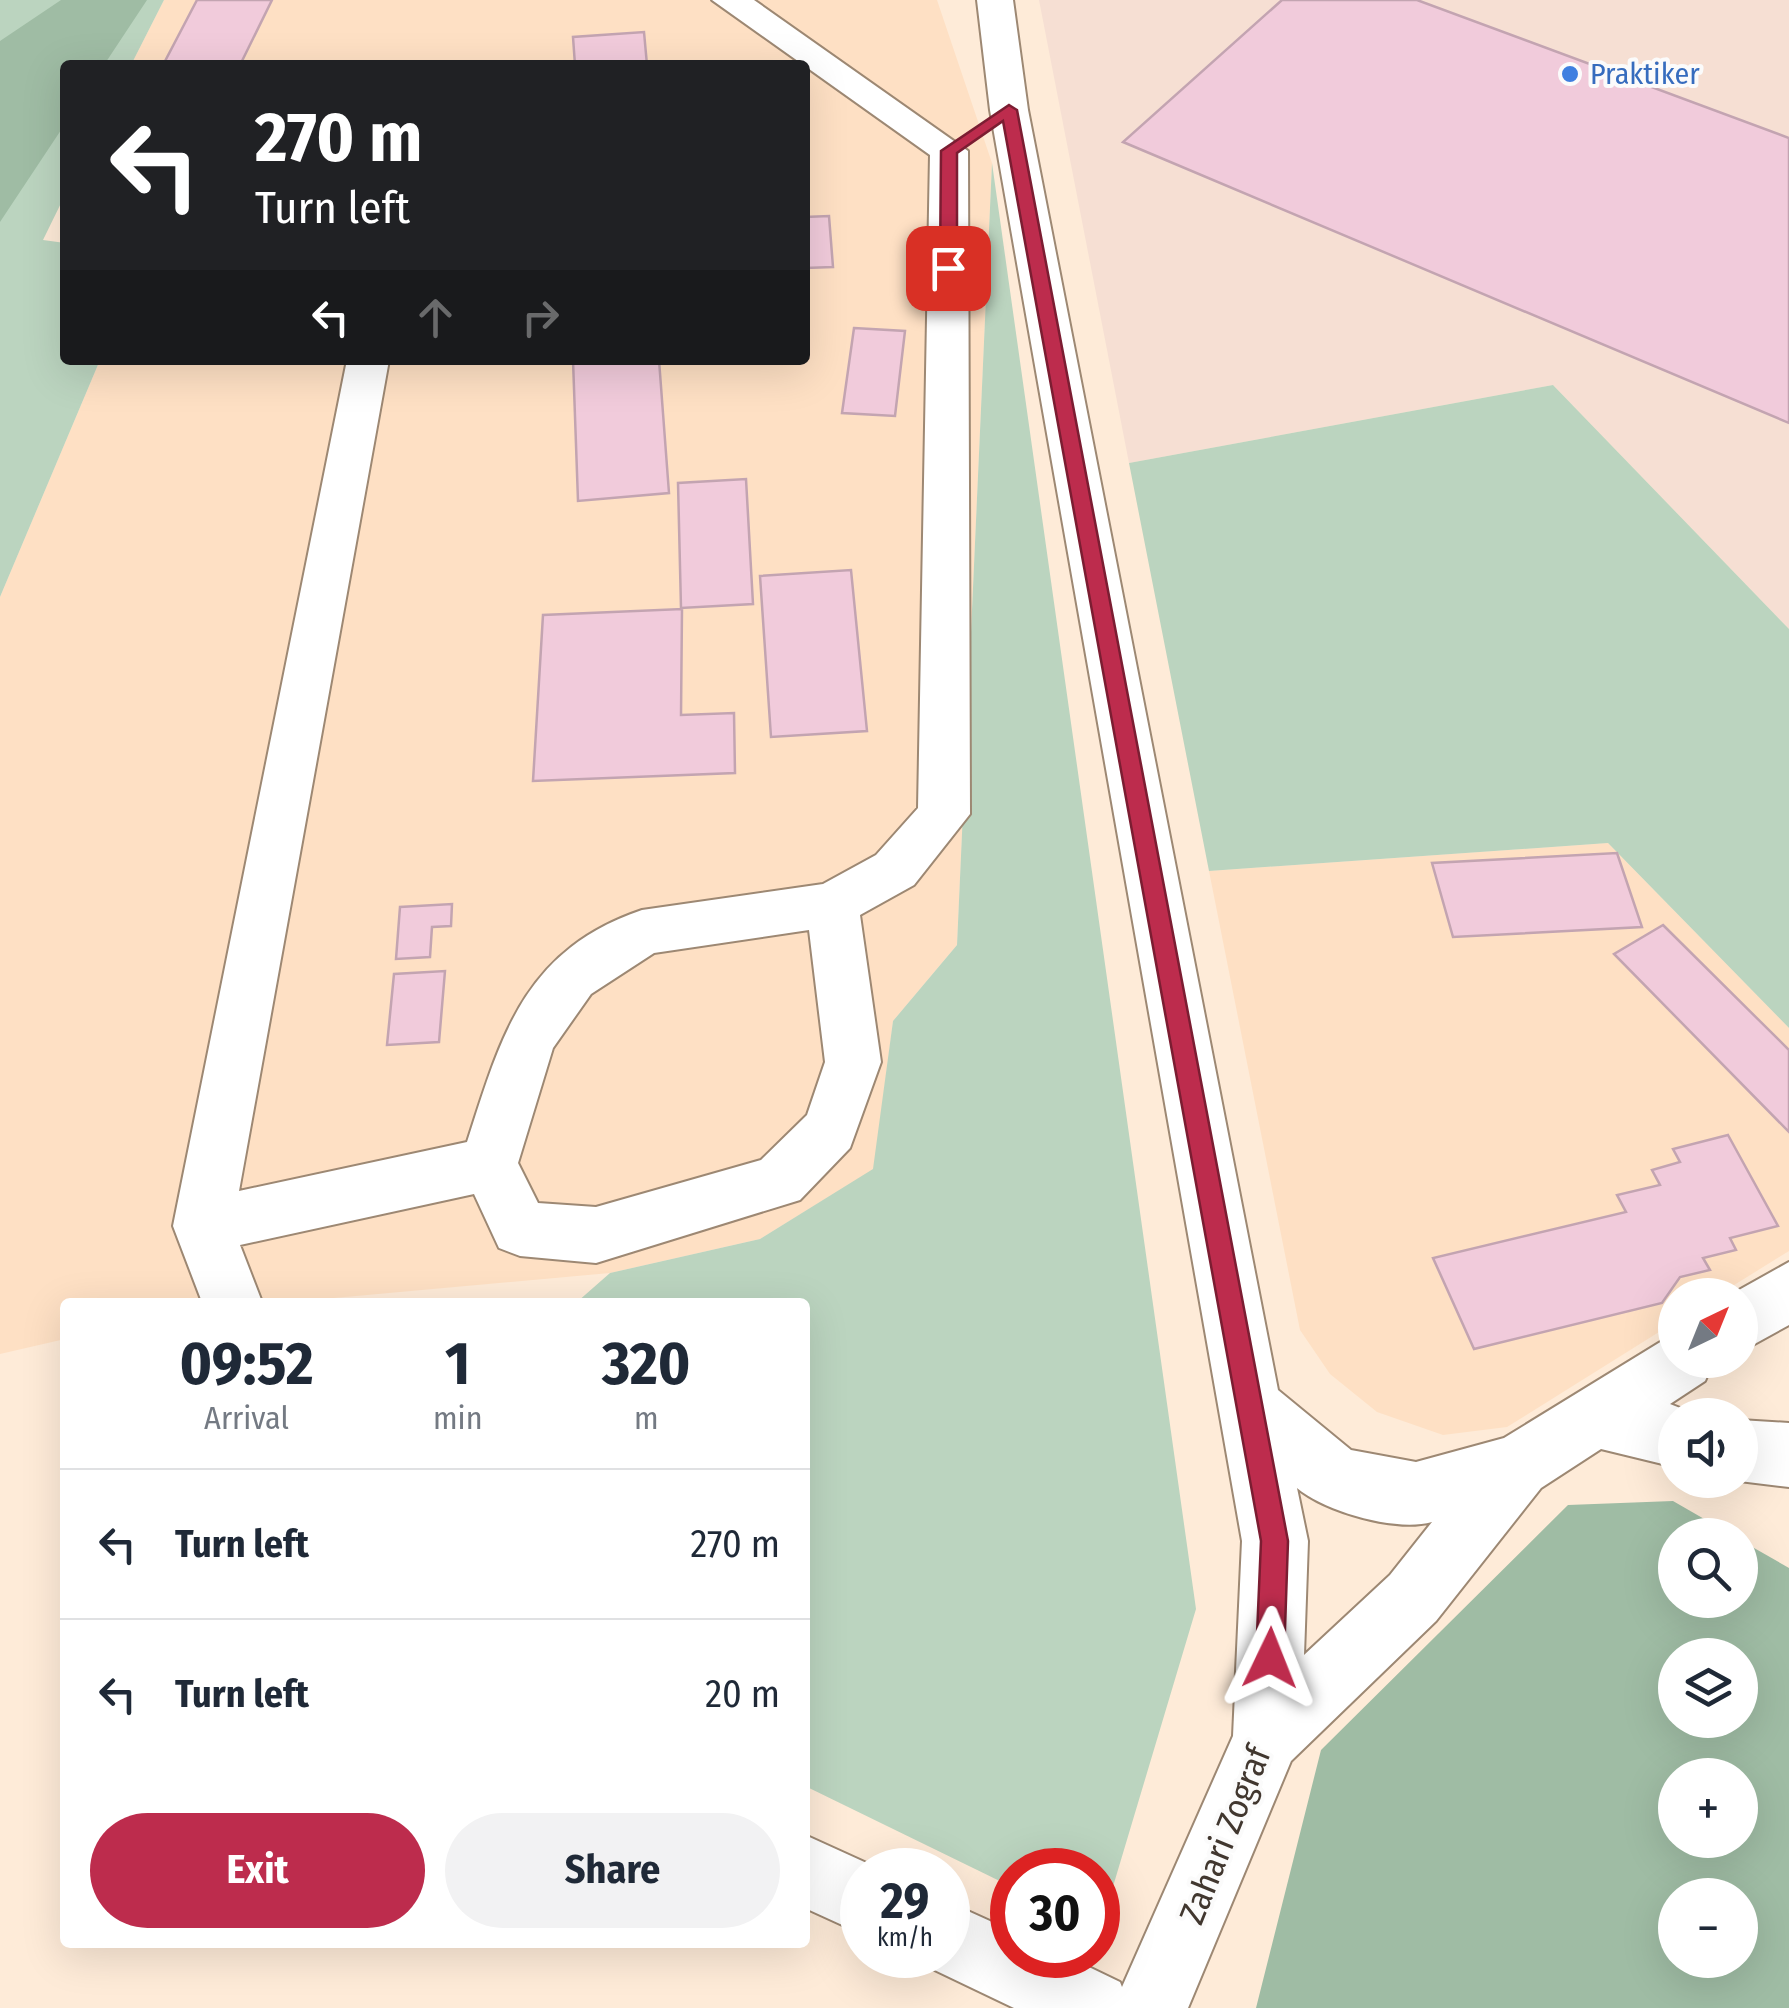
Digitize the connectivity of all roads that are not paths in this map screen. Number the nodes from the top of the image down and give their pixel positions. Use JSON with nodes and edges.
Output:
{"nodes":[{"id":1,"x":730,"y":0,"type":"edge"},
{"id":2,"x":995,"y":0,"type":"edge"},
{"id":3,"x":1009,"y":110,"type":"junction"},
{"id":4,"x":949,"y":151,"type":"junction"},
{"id":5,"x":367,"y":365,"type":"edge"},
{"id":6,"x":832,"y":904,"type":"junction"},
{"id":7,"x":489,"y":1164,"type":"junction"},
{"id":8,"x":203,"y":1226,"type":"junction"},
{"id":9,"x":1789,"y":1291,"type":"edge"},
{"id":10,"x":230,"y":1298,"type":"edge"},
{"id":11,"x":1758,"y":1311,"type":"edge"},
{"id":12,"x":1658,"y":1376,"type":"edge"},
{"id":13,"x":1248,"y":1406,"type":"junction"},
{"id":14,"x":1595,"y":1417,"type":"junction"},
{"id":15,"x":1658,"y":1432,"type":"edge"},
{"id":16,"x":1758,"y":1453,"type":"edge"},
{"id":17,"x":1789,"y":1455,"type":"edge"},
{"id":18,"x":1518,"y":1466,"type":"junction"},
{"id":19,"x":1267,"y":1737,"type":"junction"},
{"id":20,"x":810,"y":1872,"type":"edge"},
{"id":21,"x":840,"y":1887,"type":"edge"},
{"id":22,"x":970,"y":1949,"type":"edge"},
{"id":23,"x":1094,"y":2008,"type":"edge"},
{"id":24,"x":1151,"y":2008,"type":"edge"}],
"edges":[{"from":1,"to":4,"type":"street"},
{"from":2,"to":3,"type":"street","name":"Zahari Zograf"},
{"from":3,"to":4,"type":"street"},
{"from":3,"to":13,"type":"street","name":"Zahari Zograf"},
{"from":4,"to":6,"type":"street"},
{"from":5,"to":8,"type":"street"},
{"from":6,"to":7,"type":"street"},
{"from":6,"to":7,"type":"street"},
{"from":7,"to":8,"type":"street"},
{"from":8,"to":10,"type":"street"},
{"from":9,"to":11,"type":"street"},
{"from":12,"to":14,"type":"street"},
{"from":13,"to":18,"type":"street"},
{"from":13,"to":19,"type":"street","name":"Zahari Zograf"},
{"from":14,"to":15,"type":"street"},
{"from":14,"to":18,"type":"street"},
{"from":16,"to":17,"type":"street"},
{"from":18,"to":19,"type":"street"},
{"from":19,"to":24,"type":"street","name":"Zahari Zograf"},
{"from":20,"to":21,"type":"street"},
{"from":22,"to":23,"type":"street"}]}
